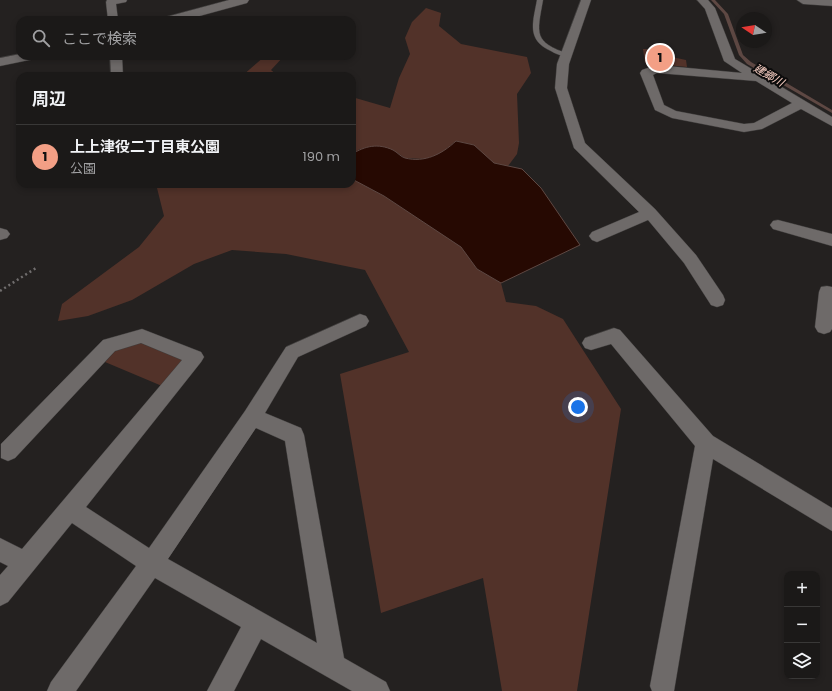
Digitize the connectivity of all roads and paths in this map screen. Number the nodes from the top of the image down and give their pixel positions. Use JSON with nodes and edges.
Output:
{"nodes":[{"id":1,"x":243,"y":0,"type":"edge"},
{"id":2,"x":540,"y":0,"type":"edge"},
{"id":3,"x":586,"y":0,"type":"edge"},
{"id":4,"x":702,"y":0,"type":"edge"},
{"id":5,"x":803,"y":0,"type":"edge"},
{"id":6,"x":113,"y":1,"type":"edge"},
{"id":7,"x":832,"y":2,"type":"edge"},
{"id":8,"x":114,"y":16,"type":"edge"},
{"id":9,"x":185,"y":16,"type":"edge"},
{"id":10,"x":567,"y":55,"type":"junction"},
{"id":11,"x":16,"y":59,"type":"edge"},
{"id":12,"x":116,"y":60,"type":"edge"},
{"id":13,"x":0,"y":62,"type":"edge"},
{"id":14,"x":117,"y":72,"type":"edge"},
{"id":15,"x":755,"y":78,"type":"junction"},
{"id":16,"x":800,"y":104,"type":"junction"},
{"id":17,"x":832,"y":122,"type":"edge"},
{"id":18,"x":650,"y":213,"type":"junction"},
{"id":19,"x":778,"y":225,"type":"dead end"},
{"id":20,"x":597,"y":236,"type":"dead end"},
{"id":21,"x":832,"y":240,"type":"edge"},
{"id":22,"x":36,"y":268,"type":"dead end"},
{"id":23,"x":0,"y":291,"type":"edge"},
{"id":24,"x":827,"y":292,"type":"dead end"},
{"id":25,"x":717,"y":300,"type":"dead end"},
{"id":26,"x":829,"y":310,"type":"edge"},
{"id":27,"x":360,"y":321,"type":"dead end"},
{"id":28,"x":824,"y":327,"type":"dead end"},
{"id":29,"x":591,"y":343,"type":"dead end"},
{"id":30,"x":252,"y":417,"type":"junction"},
{"id":31,"x":706,"y":443,"type":"junction"},
{"id":32,"x":3,"y":453,"type":"edge"},
{"id":33,"x":70,"y":509,"type":"junction"},
{"id":34,"x":832,"y":520,"type":"edge"},
{"id":35,"x":0,"y":549,"type":"edge"},
{"id":36,"x":25,"y":563,"type":"junction"},
{"id":37,"x":152,"y":563,"type":"junction"},
{"id":38,"x":0,"y":594,"type":"edge"},
{"id":39,"x":256,"y":623,"type":"junction"},
{"id":40,"x":332,"y":665,"type":"junction"},
{"id":41,"x":663,"y":686,"type":"dead end"},
{"id":42,"x":60,"y":691,"type":"edge"},
{"id":43,"x":220,"y":691,"type":"edge"},
{"id":44,"x":377,"y":691,"type":"edge"}],
"edges":[{"from":1,"to":9,"type":"street"},
{"from":2,"to":10,"type":"lane"},
{"from":3,"to":10,"type":"street"},
{"from":4,"to":15,"type":"street"},
{"from":5,"to":7,"type":"street"},
{"from":6,"to":8,"type":"street"},
{"from":10,"to":18,"type":"street"},
{"from":11,"to":13,"type":"street"},
{"from":12,"to":14,"type":"street"},
{"from":15,"to":16,"type":"street"},
{"from":15,"to":16,"type":"street"},
{"from":16,"to":17,"type":"street"},
{"from":18,"to":20,"type":"street"},
{"from":18,"to":25,"type":"street"},
{"from":19,"to":21,"type":"street"},
{"from":22,"to":23,"type":"path"},
{"from":24,"to":26,"type":"street"},
{"from":26,"to":28,"type":"street"},
{"from":27,"to":30,"type":"street"},
{"from":29,"to":31,"type":"street"},
{"from":30,"to":37,"type":"street"},
{"from":30,"to":40,"type":"street"},
{"from":31,"to":34,"type":"street"},
{"from":31,"to":41,"type":"street"},
{"from":32,"to":33,"type":"street"},
{"from":33,"to":36,"type":"street"},
{"from":33,"to":37,"type":"street"},
{"from":35,"to":36,"type":"street"},
{"from":36,"to":38,"type":"street"},
{"from":37,"to":39,"type":"street"},
{"from":37,"to":42,"type":"street"},
{"from":39,"to":40,"type":"street"},
{"from":39,"to":43,"type":"street"},
{"from":40,"to":44,"type":"street"}]}
